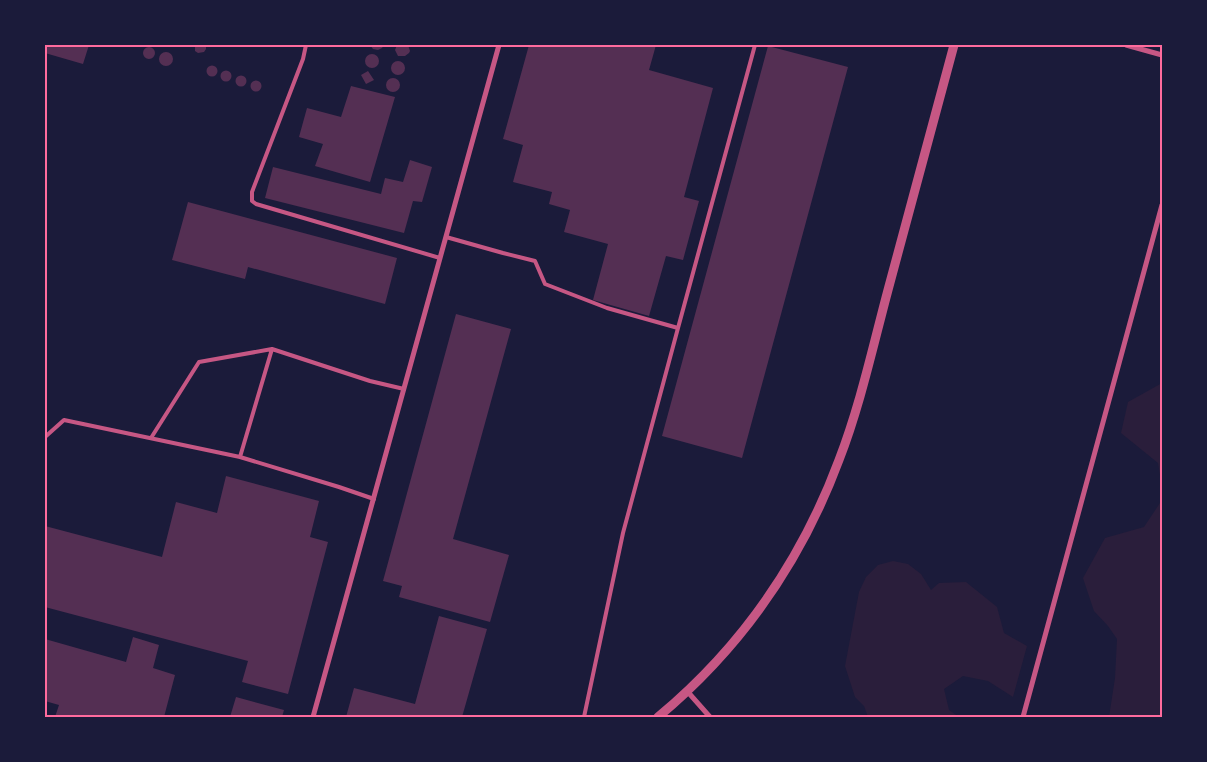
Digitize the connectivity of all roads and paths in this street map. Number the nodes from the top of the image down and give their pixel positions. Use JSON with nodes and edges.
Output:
{"nodes":[{"id":1,"x":306,"y":45,"type":"edge"},
{"id":2,"x":499,"y":45,"type":"edge"},
{"id":3,"x":755,"y":45,"type":"edge"},
{"id":4,"x":954,"y":45,"type":"edge"},
{"id":5,"x":1126,"y":45,"type":"edge"},
{"id":6,"x":1162,"y":55,"type":"edge"},
{"id":7,"x":1162,"y":205,"type":"edge"},
{"id":8,"x":446,"y":236,"type":"junction"},
{"id":9,"x":440,"y":258,"type":"junction"},
{"id":10,"x":678,"y":328,"type":"junction"},
{"id":11,"x":272,"y":349,"type":"junction"},
{"id":12,"x":404,"y":389,"type":"junction"},
{"id":13,"x":45,"y":437,"type":"edge"},
{"id":14,"x":151,"y":438,"type":"junction"},
{"id":15,"x":240,"y":457,"type":"junction"},
{"id":16,"x":374,"y":499,"type":"junction"},
{"id":17,"x":687,"y":691,"type":"junction"},
{"id":18,"x":663,"y":716,"type":"edge"},
{"id":19,"x":313,"y":717,"type":"edge"},
{"id":20,"x":584,"y":717,"type":"edge"},
{"id":21,"x":710,"y":717,"type":"edge"},
{"id":22,"x":1023,"y":717,"type":"edge"}],
"edges":[{"from":1,"to":9,"type":"lane"},
{"from":2,"to":8,"type":"street"},
{"from":3,"to":10,"type":"lane"},
{"from":4,"to":17,"type":"street"},
{"from":5,"to":6,"type":"street"},
{"from":7,"to":22,"type":"street"},
{"from":8,"to":9,"type":"street"},
{"from":8,"to":10,"type":"lane"},
{"from":9,"to":12,"type":"street"},
{"from":10,"to":20,"type":"lane"},
{"from":11,"to":12,"type":"lane"},
{"from":11,"to":14,"type":"lane"},
{"from":11,"to":15,"type":"lane"},
{"from":12,"to":16,"type":"street"},
{"from":13,"to":14,"type":"lane"},
{"from":14,"to":15,"type":"lane"},
{"from":15,"to":16,"type":"lane"},
{"from":16,"to":19,"type":"street"},
{"from":17,"to":18,"type":"street"},
{"from":17,"to":21,"type":"street"}]}
